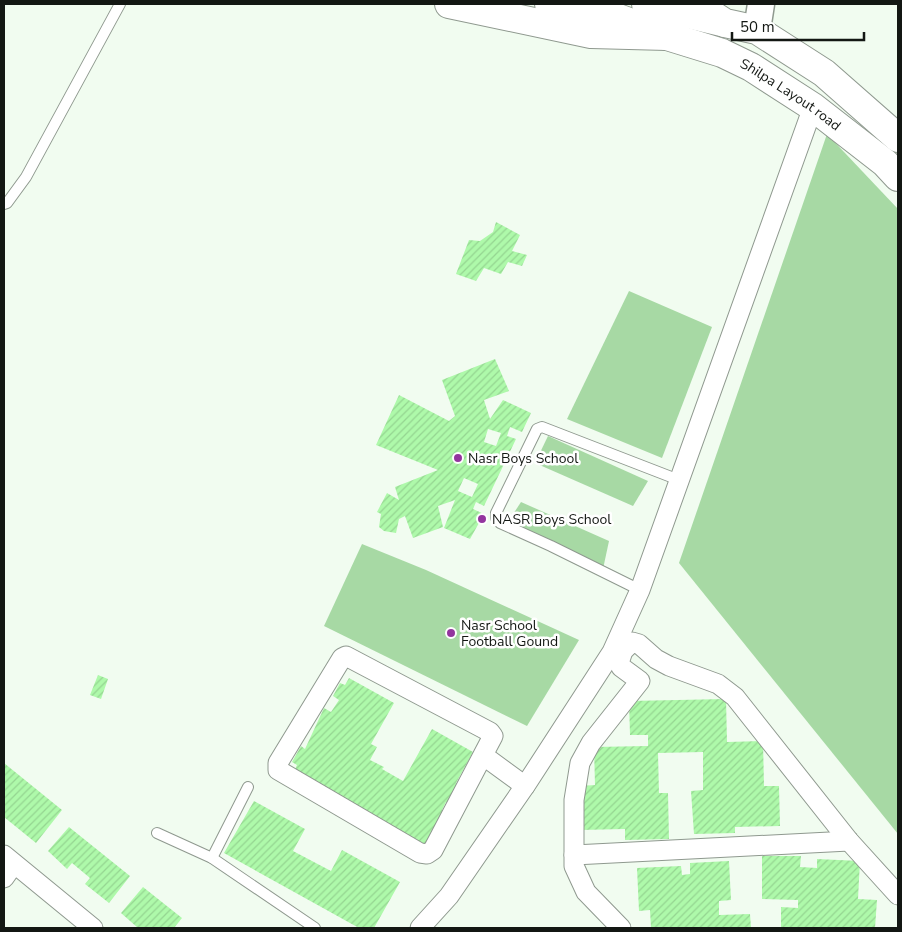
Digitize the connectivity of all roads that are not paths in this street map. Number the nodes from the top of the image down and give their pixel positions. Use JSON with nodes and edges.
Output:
{"nodes":[{"id":1,"x":120,"y":4,"type":"edge"},
{"id":2,"x":448,"y":4,"type":"edge"},
{"id":3,"x":549,"y":4,"type":"edge"},
{"id":4,"x":646,"y":4,"type":"edge"},
{"id":5,"x":696,"y":4,"type":"edge"},
{"id":6,"x":761,"y":4,"type":"edge"},
{"id":7,"x":725,"y":23,"type":"junction"},
{"id":8,"x":758,"y":30,"type":"junction"},
{"id":9,"x":667,"y":36,"type":"junction"},
{"id":10,"x":813,"y":107,"type":"junction"},
{"id":11,"x":898,"y":138,"type":"edge"},
{"id":12,"x":898,"y":177,"type":"edge"},
{"id":13,"x":4,"y":204,"type":"edge"},
{"id":14,"x":679,"y":480,"type":"junction"},
{"id":15,"x":640,"y":590,"type":"junction"},
{"id":16,"x":625,"y":652,"type":"junction"},
{"id":17,"x":484,"y":756,"type":"junction"},
{"id":18,"x":526,"y":786,"type":"junction"},
{"id":19,"x":248,"y":787,"type":"dead end"},
{"id":20,"x":158,"y":833,"type":"dead end"},
{"id":21,"x":849,"y":841,"type":"junction"},
{"id":22,"x":574,"y":855,"type":"junction"},
{"id":23,"x":212,"y":858,"type":"junction"},
{"id":24,"x":7,"y":865,"type":"edge"},
{"id":25,"x":898,"y":895,"type":"edge"},
{"id":26,"x":93,"y":928,"type":"edge"},
{"id":27,"x":315,"y":928,"type":"edge"},
{"id":28,"x":420,"y":928,"type":"edge"},
{"id":29,"x":621,"y":928,"type":"edge"}],
"edges":[{"from":1,"to":13,"type":"lane"},
{"from":2,"to":9,"type":"main road"},
{"from":3,"to":9,"type":"main road"},
{"from":4,"to":7,"type":"main road"},
{"from":5,"to":7,"type":"main road"},
{"from":6,"to":8,"type":"main road"},
{"from":7,"to":8,"type":"main road"},
{"from":8,"to":11,"type":"main road"},
{"from":9,"to":10,"type":"main road","name":"Shilpa Layout road"},
{"from":10,"to":12,"type":"main road","name":"Shilpa Layout road"},
{"from":10,"to":14,"type":"street"},
{"from":14,"to":15,"type":"street"},
{"from":14,"to":15,"type":"lane"},
{"from":15,"to":16,"type":"street"},
{"from":16,"to":18,"type":"street"},
{"from":16,"to":21,"type":"street"},
{"from":16,"to":22,"type":"street"},
{"from":17,"to":17,"type":"street"},
{"from":17,"to":18,"type":"street"},
{"from":18,"to":28,"type":"street"},
{"from":19,"to":23,"type":"lane"},
{"from":20,"to":23,"type":"lane"},
{"from":21,"to":22,"type":"street"},
{"from":21,"to":25,"type":"street"},
{"from":22,"to":29,"type":"street"},
{"from":23,"to":27,"type":"lane"},
{"from":24,"to":26,"type":"street"}]}
